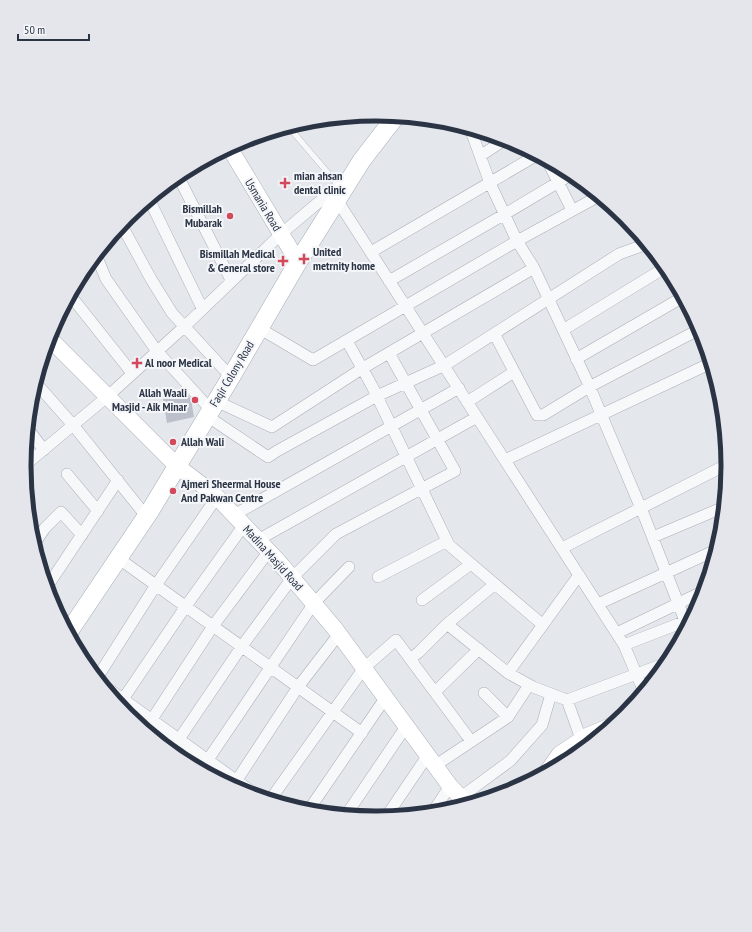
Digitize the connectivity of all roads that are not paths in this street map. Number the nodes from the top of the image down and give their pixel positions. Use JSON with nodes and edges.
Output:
{"nodes":[{"id":1,"x":392,"y":122,"type":"edge"},
{"id":2,"x":292,"y":132,"type":"dead end"},
{"id":3,"x":473,"y":135,"type":"edge"},
{"id":4,"x":499,"y":144,"type":"edge"},
{"id":5,"x":232,"y":153,"type":"edge"},
{"id":6,"x":480,"y":156,"type":"junction"},
{"id":7,"x":531,"y":158,"type":"edge"},
{"id":8,"x":551,"y":169,"type":"edge"},
{"id":9,"x":566,"y":178,"type":"edge"},
{"id":10,"x":181,"y":181,"type":"edge"},
{"id":11,"x":490,"y":183,"type":"junction"},
{"id":12,"x":558,"y":183,"type":"junction"},
{"id":13,"x":340,"y":191,"type":"junction"},
{"id":14,"x":594,"y":199,"type":"edge"},
{"id":15,"x":152,"y":205,"type":"edge"},
{"id":16,"x":572,"y":210,"type":"junction"},
{"id":17,"x":505,"y":214,"type":"junction"},
{"id":18,"x":125,"y":230,"type":"edge"},
{"id":19,"x":281,"y":234,"type":"junction"},
{"id":20,"x":517,"y":241,"type":"junction"},
{"id":21,"x":641,"y":246,"type":"edge"},
{"id":22,"x":371,"y":252,"type":"junction"},
{"id":23,"x":98,"y":261,"type":"edge"},
{"id":24,"x":298,"y":262,"type":"junction"},
{"id":25,"x":534,"y":268,"type":"junction"},
{"id":26,"x":660,"y":270,"type":"edge"},
{"id":27,"x":231,"y":280,"type":"junction"},
{"id":28,"x":390,"y":281,"type":"junction"},
{"id":29,"x":548,"y":298,"type":"junction"},
{"id":30,"x":74,"y":300,"type":"edge"},
{"id":31,"x":678,"y":300,"type":"edge"},
{"id":32,"x":406,"y":306,"type":"junction"},
{"id":33,"x":202,"y":308,"type":"junction"},
{"id":34,"x":184,"y":327,"type":"junction"},
{"id":35,"x":259,"y":328,"type":"junction"},
{"id":36,"x":563,"y":330,"type":"junction"},
{"id":37,"x":694,"y":332,"type":"edge"},
{"id":38,"x":424,"y":333,"type":"junction"},
{"id":39,"x":494,"y":335,"type":"junction"},
{"id":40,"x":347,"y":341,"type":"junction"},
{"id":41,"x":54,"y":343,"type":"edge"},
{"id":42,"x":156,"y":350,"type":"junction"},
{"id":43,"x":389,"y":353,"type":"junction"},
{"id":44,"x":576,"y":358,"type":"junction"},
{"id":45,"x":445,"y":365,"type":"junction"},
{"id":46,"x":706,"y":365,"type":"edge"},
{"id":47,"x":363,"y":368,"type":"junction"},
{"id":48,"x":514,"y":372,"type":"junction"},
{"id":49,"x":132,"y":373,"type":"junction"},
{"id":50,"x":230,"y":377,"type":"junction"},
{"id":51,"x":406,"y":383,"type":"junction"},
{"id":52,"x":589,"y":387,"type":"junction"},
{"id":53,"x":40,"y":388,"type":"edge"},
{"id":54,"x":459,"y":388,"type":"junction"},
{"id":55,"x":108,"y":396,"type":"junction"},
{"id":56,"x":377,"y":396,"type":"junction"},
{"id":57,"x":468,"y":402,"type":"junction"},
{"id":58,"x":211,"y":409,"type":"junction"},
{"id":59,"x":420,"y":410,"type":"junction"},
{"id":60,"x":600,"y":415,"type":"junction"},
{"id":61,"x":477,"y":417,"type":"junction"},
{"id":62,"x":73,"y":425,"type":"junction"},
{"id":63,"x":392,"y":426,"type":"junction"},
{"id":64,"x":33,"y":435,"type":"edge"},
{"id":65,"x":437,"y":439,"type":"junction"},
{"id":66,"x":44,"y":450,"type":"junction"},
{"id":67,"x":406,"y":456,"type":"junction"},
{"id":68,"x":31,"y":460,"type":"edge"},
{"id":69,"x":505,"y":460,"type":"junction"},
{"id":70,"x":177,"y":466,"type":"junction"},
{"id":71,"x":721,"y":468,"type":"edge"},
{"id":72,"x":67,"y":474,"type":"dead end"},
{"id":73,"x":118,"y":480,"type":"junction"},
{"id":74,"x":422,"y":489,"type":"junction"},
{"id":75,"x":217,"y":497,"type":"junction"},
{"id":76,"x":641,"y":508,"type":"junction"},
{"id":77,"x":718,"y":509,"type":"edge"},
{"id":78,"x":98,"y":511,"type":"junction"},
{"id":79,"x":146,"y":516,"type":"junction"},
{"id":80,"x":239,"y":520,"type":"junction"},
{"id":81,"x":82,"y":534,"type":"junction"},
{"id":82,"x":39,"y":537,"type":"edge"},
{"id":83,"x":653,"y":537,"type":"junction"},
{"id":84,"x":447,"y":541,"type":"junction"},
{"id":85,"x":263,"y":546,"type":"junction"},
{"id":86,"x":562,"y":548,"type":"junction"},
{"id":87,"x":709,"y":553,"type":"edge"},
{"id":88,"x":118,"y":558,"type":"junction"},
{"id":89,"x":471,"y":564,"type":"junction"},
{"id":90,"x":349,"y":567,"type":"dead end"},
{"id":91,"x":666,"y":573,"type":"junction"},
{"id":92,"x":579,"y":575,"type":"junction"},
{"id":93,"x":378,"y":577,"type":"dead end"},
{"id":94,"x":292,"y":578,"type":"junction"},
{"id":95,"x":51,"y":581,"type":"edge"},
{"id":96,"x":495,"y":584,"type":"junction"},
{"id":97,"x":156,"y":585,"type":"junction"},
{"id":98,"x":696,"y":596,"type":"edge"},
{"id":99,"x":422,"y":600,"type":"dead end"},
{"id":100,"x":314,"y":603,"type":"junction"},
{"id":101,"x":598,"y":604,"type":"junction"},
{"id":102,"x":678,"y":604,"type":"junction"},
{"id":103,"x":186,"y":606,"type":"junction"},
{"id":104,"x":686,"y":618,"type":"edge"},
{"id":105,"x":447,"y":624,"type":"junction"},
{"id":106,"x":683,"y":624,"type":"edge"},
{"id":107,"x":543,"y":625,"type":"junction"},
{"id":108,"x":213,"y":626,"type":"junction"},
{"id":109,"x":72,"y":628,"type":"edge"},
{"id":110,"x":617,"y":633,"type":"junction"},
{"id":111,"x":339,"y":634,"type":"junction"},
{"id":112,"x":624,"y":645,"type":"junction"},
{"id":113,"x":242,"y":646,"type":"junction"},
{"id":114,"x":479,"y":649,"type":"junction"},
{"id":115,"x":410,"y":659,"type":"junction"},
{"id":116,"x":657,"y":666,"type":"edge"},
{"id":117,"x":271,"y":667,"type":"junction"},
{"id":118,"x":364,"y":668,"type":"junction"},
{"id":119,"x":100,"y":673,"type":"edge"},
{"id":120,"x":508,"y":673,"type":"junction"},
{"id":121,"x":636,"y":674,"type":"junction"},
{"id":122,"x":528,"y":685,"type":"junction"},
{"id":123,"x":641,"y":686,"type":"edge"},
{"id":124,"x":298,"y":687,"type":"junction"},
{"id":125,"x":435,"y":692,"type":"junction"},
{"id":126,"x":484,"y":693,"type":"dead end"},
{"id":127,"x":550,"y":694,"type":"junction"},
{"id":128,"x":386,"y":697,"type":"junction"},
{"id":129,"x":122,"y":699,"type":"edge"},
{"id":130,"x":567,"y":700,"type":"junction"},
{"id":131,"x":130,"y":708,"type":"edge"},
{"id":132,"x":332,"y":713,"type":"junction"},
{"id":133,"x":508,"y":716,"type":"junction"},
{"id":134,"x":152,"y":720,"type":"junction"},
{"id":135,"x":149,"y":725,"type":"edge"},
{"id":136,"x":407,"y":725,"type":"junction"},
{"id":137,"x":362,"y":733,"type":"junction"},
{"id":138,"x":594,"y":733,"type":"edge"},
{"id":139,"x":178,"y":739,"type":"junction"},
{"id":140,"x":471,"y":741,"type":"junction"},
{"id":141,"x":585,"y":741,"type":"edge"},
{"id":142,"x":584,"y":742,"type":"edge"},
{"id":143,"x":174,"y":746,"type":"edge"},
{"id":144,"x":578,"y":746,"type":"edge"},
{"id":145,"x":432,"y":760,"type":"junction"},
{"id":146,"x":556,"y":760,"type":"edge"},
{"id":147,"x":204,"y":765,"type":"edge"},
{"id":148,"x":236,"y":781,"type":"edge"},
{"id":149,"x":273,"y":795,"type":"edge"},
{"id":150,"x":459,"y":796,"type":"edge"},
{"id":151,"x":447,"y":803,"type":"edge"},
{"id":152,"x":312,"y":805,"type":"edge"},
{"id":153,"x":350,"y":810,"type":"edge"},
{"id":154,"x":391,"y":810,"type":"edge"}],
"edges":[{"from":1,"to":13,"type":"main road","name":"Faqir Colony Road"},
{"from":2,"to":13,"type":"lane"},
{"from":3,"to":6,"type":"street"},
{"from":4,"to":6,"type":"street"},
{"from":5,"to":19,"type":"street","name":"Usmania Road"},
{"from":6,"to":11,"type":"street"},
{"from":7,"to":11,"type":"street"},
{"from":8,"to":12,"type":"street"},
{"from":9,"to":12,"type":"street"},
{"from":10,"to":27,"type":"street"},
{"from":11,"to":17,"type":"street"},
{"from":11,"to":22,"type":"street"},
{"from":12,"to":16,"type":"street"},
{"from":12,"to":17,"type":"street"},
{"from":13,"to":19,"type":"street"},
{"from":13,"to":22,"type":"street"},
{"from":13,"to":24,"type":"main road","name":"Faqir Colony Road"},
{"from":14,"to":16,"type":"street"},
{"from":15,"to":33,"type":"street"},
{"from":16,"to":20,"type":"street"},
{"from":17,"to":20,"type":"street"},
{"from":17,"to":28,"type":"street"},
{"from":18,"to":34,"type":"street"},
{"from":19,"to":24,"type":"street","name":"Usmania Road"},
{"from":19,"to":27,"type":"street"},
{"from":20,"to":25,"type":"street"},
{"from":20,"to":32,"type":"street"},
{"from":21,"to":29,"type":"street"},
{"from":22,"to":28,"type":"street"},
{"from":23,"to":42,"type":"street"},
{"from":24,"to":35,"type":"main road","name":"Faqir Colony Road"},
{"from":25,"to":29,"type":"street"},
{"from":25,"to":38,"type":"street"},
{"from":26,"to":36,"type":"street"},
{"from":27,"to":33,"type":"street"},
{"from":28,"to":32,"type":"street"},
{"from":29,"to":36,"type":"street"},
{"from":29,"to":39,"type":"street"},
{"from":30,"to":49,"type":"street"},
{"from":31,"to":44,"type":"street"},
{"from":32,"to":38,"type":"street"},
{"from":32,"to":40,"type":"street"},
{"from":33,"to":34,"type":"street"},
{"from":34,"to":42,"type":"street"},
{"from":34,"to":50,"type":"street"},
{"from":35,"to":40,"type":"street"},
{"from":35,"to":50,"type":"main road","name":"Faqir Colony Road"},
{"from":36,"to":44,"type":"street"},
{"from":37,"to":52,"type":"street"},
{"from":38,"to":43,"type":"street"},
{"from":38,"to":45,"type":"street"},
{"from":39,"to":45,"type":"street"},
{"from":39,"to":48,"type":"street"},
{"from":40,"to":47,"type":"street"},
{"from":41,"to":55,"type":"street","name":"Madina Masjid Road"},
{"from":42,"to":49,"type":"street"},
{"from":42,"to":58,"type":"street"},
{"from":43,"to":47,"type":"street"},
{"from":43,"to":51,"type":"street"},
{"from":44,"to":52,"type":"street"},
{"from":45,"to":51,"type":"street"},
{"from":45,"to":54,"type":"street"},
{"from":46,"to":60,"type":"street"},
{"from":47,"to":56,"type":"street"},
{"from":47,"to":58,"type":"street"},
{"from":48,"to":52,"type":"street"},
{"from":48,"to":57,"type":"street"},
{"from":49,"to":55,"type":"street"},
{"from":50,"to":58,"type":"main road","name":"Faqir Colony Road"},
{"from":51,"to":56,"type":"street"},
{"from":51,"to":59,"type":"street"},
{"from":52,"to":60,"type":"street"},
{"from":53,"to":62,"type":"street"},
{"from":54,"to":57,"type":"street"},
{"from":54,"to":59,"type":"street"},
{"from":55,"to":62,"type":"street"},
{"from":55,"to":70,"type":"street","name":"Madina Masjid Road"},
{"from":56,"to":58,"type":"street"},
{"from":56,"to":63,"type":"street"},
{"from":57,"to":61,"type":"street"},
{"from":58,"to":70,"type":"main road","name":"Faqir Colony Road"},
{"from":59,"to":63,"type":"street"},
{"from":59,"to":65,"type":"street"},
{"from":60,"to":69,"type":"street"},
{"from":60,"to":76,"type":"street"},
{"from":61,"to":65,"type":"street"},
{"from":61,"to":69,"type":"street"},
{"from":62,"to":66,"type":"street"},
{"from":62,"to":73,"type":"street"},
{"from":63,"to":67,"type":"street"},
{"from":63,"to":80,"type":"street"},
{"from":64,"to":66,"type":"street"},
{"from":65,"to":67,"type":"street"},
{"from":65,"to":74,"type":"street"},
{"from":66,"to":68,"type":"street"},
{"from":67,"to":74,"type":"street"},
{"from":67,"to":85,"type":"street"},
{"from":69,"to":86,"type":"street"},
{"from":70,"to":75,"type":"street","name":"Madina Masjid Road"},
{"from":70,"to":79,"type":"main road","name":"Faqir Colony Road"},
{"from":71,"to":76,"type":"street"},
{"from":72,"to":78,"type":"street"},
{"from":73,"to":78,"type":"street"},
{"from":73,"to":79,"type":"street"},
{"from":74,"to":84,"type":"street"},
{"from":74,"to":94,"type":"street"},
{"from":75,"to":80,"type":"street","name":"Madina Masjid Road"},
{"from":75,"to":97,"type":"street"},
{"from":76,"to":83,"type":"street"},
{"from":76,"to":86,"type":"street"},
{"from":77,"to":83,"type":"street"},
{"from":78,"to":81,"type":"street"},
{"from":79,"to":88,"type":"main road","name":"Faqir Colony Road"},
{"from":80,"to":85,"type":"street","name":"Madina Masjid Road"},
{"from":80,"to":103,"type":"street"},
{"from":81,"to":82,"type":"street"},
{"from":81,"to":95,"type":"street"},
{"from":83,"to":91,"type":"street"},
{"from":84,"to":89,"type":"street"},
{"from":84,"to":93,"type":"street"},
{"from":85,"to":94,"type":"street","name":"Madina Masjid Road"},
{"from":85,"to":108,"type":"street"},
{"from":86,"to":92,"type":"street"},
{"from":87,"to":91,"type":"street"},
{"from":88,"to":97,"type":"street"},
{"from":88,"to":109,"type":"main road","name":"Faqir Colony Road"},
{"from":89,"to":96,"type":"street"},
{"from":89,"to":99,"type":"street"},
{"from":90,"to":100,"type":"street"},
{"from":91,"to":101,"type":"street"},
{"from":91,"to":102,"type":"street"},
{"from":92,"to":101,"type":"street"},
{"from":92,"to":107,"type":"street"},
{"from":94,"to":100,"type":"street","name":"Madina Masjid Road"},
{"from":94,"to":113,"type":"street"},
{"from":96,"to":105,"type":"street"},
{"from":96,"to":107,"type":"street"},
{"from":97,"to":103,"type":"street"},
{"from":97,"to":119,"type":"street"},
{"from":98,"to":102,"type":"street"},
{"from":100,"to":111,"type":"street","name":"Madina Masjid Road"},
{"from":100,"to":117,"type":"street"},
{"from":101,"to":110,"type":"street"},
{"from":102,"to":104,"type":"street"},
{"from":102,"to":110,"type":"street"},
{"from":103,"to":108,"type":"street"},
{"from":103,"to":129,"type":"street"},
{"from":105,"to":114,"type":"street"},
{"from":105,"to":115,"type":"street"},
{"from":106,"to":112,"type":"street"},
{"from":107,"to":120,"type":"street"},
{"from":108,"to":113,"type":"street"},
{"from":108,"to":134,"type":"street"},
{"from":110,"to":112,"type":"street"},
{"from":111,"to":118,"type":"street","name":"Madina Masjid Road"},
{"from":111,"to":124,"type":"street"},
{"from":112,"to":121,"type":"street"},
{"from":113,"to":117,"type":"street"},
{"from":113,"to":139,"type":"street"},
{"from":114,"to":120,"type":"street"},
{"from":114,"to":125,"type":"street"},
{"from":115,"to":118,"type":"street"},
{"from":115,"to":125,"type":"street"},
{"from":116,"to":121,"type":"street"},
{"from":117,"to":124,"type":"street"},
{"from":117,"to":147,"type":"street"},
{"from":118,"to":128,"type":"street","name":"Madina Masjid Road"},
{"from":118,"to":132,"type":"street"},
{"from":120,"to":122,"type":"street"},
{"from":121,"to":123,"type":"street"},
{"from":121,"to":130,"type":"street"},
{"from":122,"to":127,"type":"street"},
{"from":122,"to":133,"type":"street"},
{"from":124,"to":132,"type":"street"},
{"from":124,"to":148,"type":"street"},
{"from":125,"to":140,"type":"street"},
{"from":126,"to":133,"type":"street"},
{"from":127,"to":130,"type":"street"},
{"from":127,"to":150,"type":"street"},
{"from":128,"to":136,"type":"street","name":"Madina Masjid Road"},
{"from":128,"to":137,"type":"street"},
{"from":130,"to":142,"type":"street"},
{"from":131,"to":134,"type":"street"},
{"from":132,"to":137,"type":"street"},
{"from":132,"to":149,"type":"street"},
{"from":133,"to":140,"type":"street"},
{"from":134,"to":135,"type":"street"},
{"from":134,"to":139,"type":"street"},
{"from":136,"to":145,"type":"street","name":"Madina Masjid Road"},
{"from":136,"to":153,"type":"street"},
{"from":137,"to":152,"type":"street"},
{"from":138,"to":141,"type":"street"},
{"from":139,"to":143,"type":"street"},
{"from":139,"to":147,"type":"street"},
{"from":140,"to":145,"type":"street"},
{"from":144,"to":146,"type":"street"},
{"from":145,"to":150,"type":"street","name":"Madina Masjid Road"},
{"from":145,"to":154,"type":"street"},
{"from":150,"to":151,"type":"street"}]}
